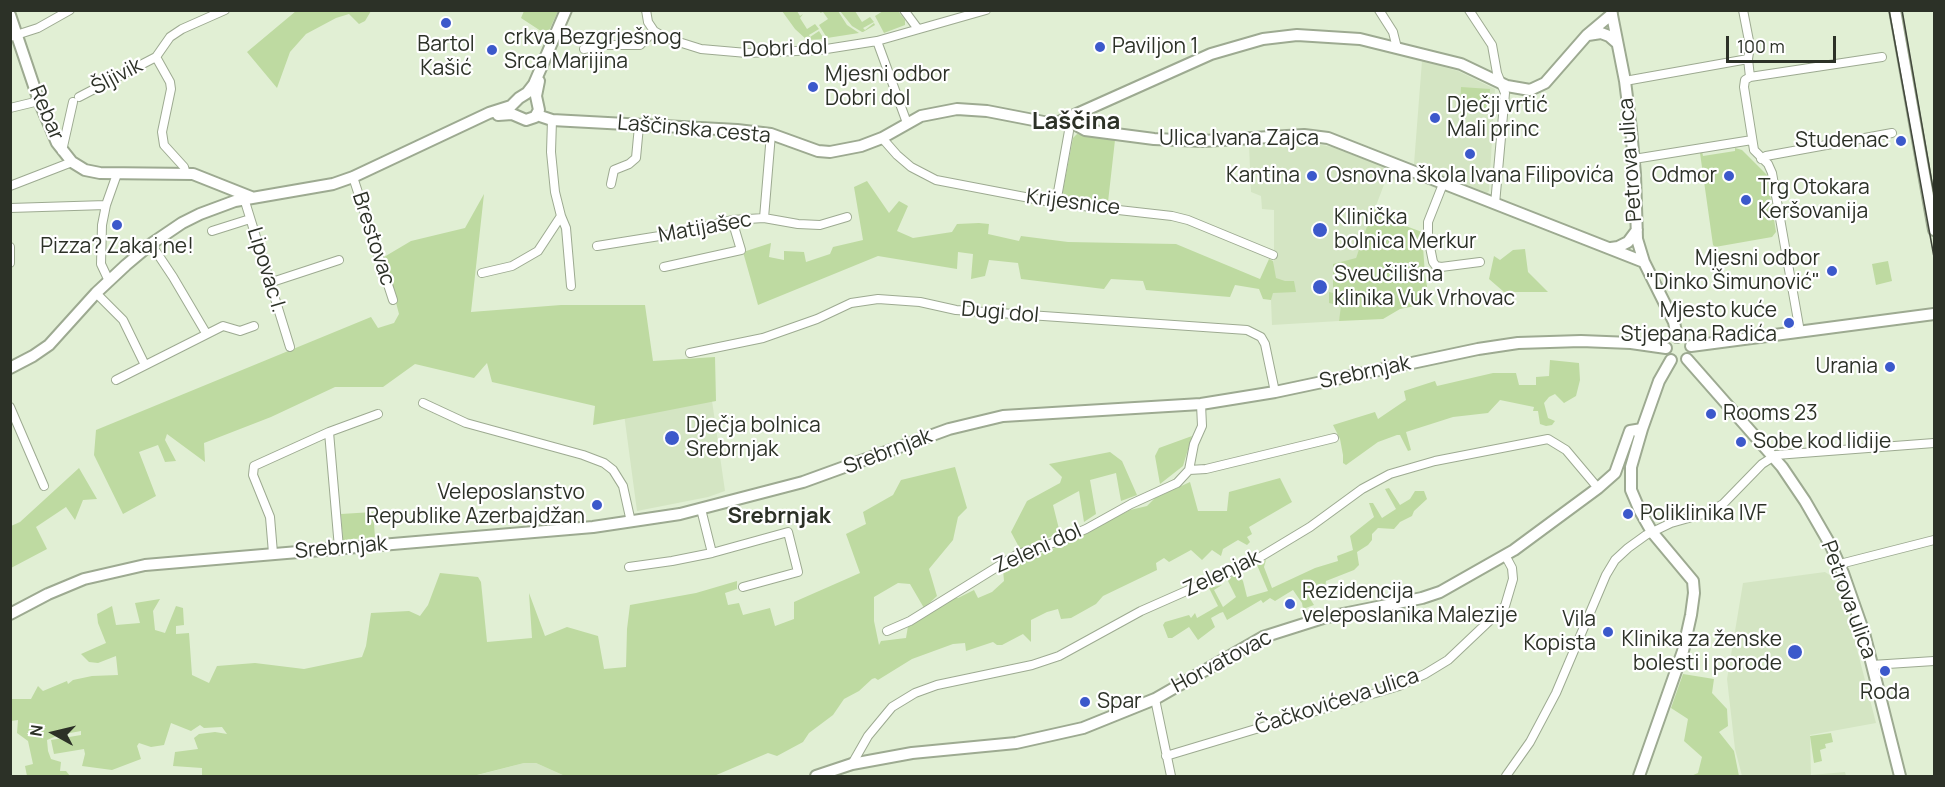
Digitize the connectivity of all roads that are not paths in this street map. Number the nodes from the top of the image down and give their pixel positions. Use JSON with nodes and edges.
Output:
{"nodes":[{"id":1,"x":70,"y":10,"type":"edge"},
{"id":2,"x":225,"y":10,"type":"edge"},
{"id":3,"x":566,"y":10,"type":"edge"},
{"id":4,"x":646,"y":10,"type":"edge"},
{"id":5,"x":904,"y":10,"type":"edge"},
{"id":6,"x":986,"y":10,"type":"edge"},
{"id":7,"x":1379,"y":10,"type":"edge"},
{"id":8,"x":1469,"y":10,"type":"edge"},
{"id":9,"x":1743,"y":10,"type":"edge"},
{"id":10,"x":1895,"y":10,"type":"edge"},
{"id":11,"x":1613,"y":12,"type":"edge"},
{"id":12,"x":10,"y":15,"type":"edge"},
{"id":13,"x":918,"y":28,"type":"junction"},
{"id":14,"x":654,"y":31,"type":"junction"},
{"id":15,"x":1587,"y":35,"type":"junction"},
{"id":16,"x":14,"y":36,"type":"edge"},
{"id":17,"x":876,"y":41,"type":"junction"},
{"id":18,"x":1617,"y":43,"type":"junction"},
{"id":19,"x":1397,"y":48,"type":"junction"},
{"id":20,"x":584,"y":49,"type":"dead end"},
{"id":21,"x":156,"y":57,"type":"junction"},
{"id":22,"x":1882,"y":57,"type":"dead end"},
{"id":23,"x":1748,"y":59,"type":"junction"},
{"id":24,"x":543,"y":66,"type":"junction"},
{"id":25,"x":1750,"y":77,"type":"junction"},
{"id":26,"x":1625,"y":81,"type":"junction"},
{"id":27,"x":1502,"y":83,"type":"junction"},
{"id":28,"x":525,"y":95,"type":"junction"},
{"id":29,"x":537,"y":100,"type":"junction"},
{"id":30,"x":39,"y":101,"type":"junction"},
{"id":31,"x":515,"y":102,"type":"junction"},
{"id":32,"x":10,"y":108,"type":"edge"},
{"id":33,"x":537,"y":115,"type":"junction"},
{"id":34,"x":482,"y":117,"type":"junction"},
{"id":35,"x":518,"y":117,"type":"junction"},
{"id":36,"x":552,"y":120,"type":"junction"},
{"id":37,"x":1067,"y":120,"type":"junction"},
{"id":38,"x":907,"y":123,"type":"junction"},
{"id":39,"x":639,"y":126,"type":"junction"},
{"id":40,"x":1892,"y":133,"type":"dead end"},
{"id":41,"x":771,"y":134,"type":"junction"},
{"id":42,"x":882,"y":138,"type":"junction"},
{"id":43,"x":1752,"y":140,"type":"junction"},
{"id":44,"x":62,"y":151,"type":"junction"},
{"id":45,"x":1634,"y":159,"type":"junction"},
{"id":46,"x":1761,"y":159,"type":"junction"},
{"id":47,"x":72,"y":162,"type":"junction"},
{"id":48,"x":117,"y":174,"type":"junction"},
{"id":49,"x":186,"y":174,"type":"junction"},
{"id":50,"x":353,"y":177,"type":"junction"},
{"id":51,"x":611,"y":184,"type":"dead end"},
{"id":52,"x":1443,"y":184,"type":"junction"},
{"id":53,"x":10,"y":186,"type":"edge"},
{"id":54,"x":226,"y":187,"type":"junction"},
{"id":55,"x":246,"y":197,"type":"junction"},
{"id":56,"x":1056,"y":203,"type":"junction"},
{"id":57,"x":1495,"y":204,"type":"junction"},
{"id":58,"x":106,"y":205,"type":"junction"},
{"id":59,"x":225,"y":205,"type":"junction"},
{"id":60,"x":10,"y":208,"type":"edge"},
{"id":61,"x":561,"y":216,"type":"junction"},
{"id":62,"x":764,"y":218,"type":"junction"},
{"id":63,"x":847,"y":218,"type":"dead end"},
{"id":64,"x":250,"y":219,"type":"junction"},
{"id":65,"x":732,"y":220,"type":"junction"},
{"id":66,"x":1637,"y":230,"type":"junction"},
{"id":67,"x":1935,"y":230,"type":"edge"},
{"id":68,"x":212,"y":231,"type":"dead end"},
{"id":69,"x":151,"y":244,"type":"junction"},
{"id":70,"x":597,"y":246,"type":"dead end"},
{"id":71,"x":10,"y":247,"type":"edge"},
{"id":72,"x":1607,"y":247,"type":"junction"},
{"id":73,"x":1273,"y":255,"type":"dead end"},
{"id":74,"x":339,"y":260,"type":"dead end"},
{"id":75,"x":1480,"y":262,"type":"dead end"},
{"id":76,"x":1644,"y":262,"type":"junction"},
{"id":77,"x":10,"y":263,"type":"edge"},
{"id":78,"x":664,"y":267,"type":"dead end"},
{"id":79,"x":482,"y":273,"type":"dead end"},
{"id":80,"x":109,"y":281,"type":"junction"},
{"id":81,"x":269,"y":283,"type":"junction"},
{"id":82,"x":572,"y":286,"type":"dead end"},
{"id":83,"x":96,"y":293,"type":"junction"},
{"id":84,"x":393,"y":300,"type":"dead end"},
{"id":85,"x":1935,"y":314,"type":"edge"},
{"id":86,"x":254,"y":326,"type":"dead end"},
{"id":87,"x":1800,"y":332,"type":"junction"},
{"id":88,"x":206,"y":333,"type":"junction"},
{"id":89,"x":1677,"y":337,"type":"junction"},
{"id":90,"x":1691,"y":346,"type":"junction"},
{"id":91,"x":290,"y":347,"type":"dead end"},
{"id":92,"x":1666,"y":348,"type":"junction"},
{"id":93,"x":690,"y":354,"type":"dead end"},
{"id":94,"x":1687,"y":359,"type":"junction"},
{"id":95,"x":1671,"y":360,"type":"junction"},
{"id":96,"x":146,"y":365,"type":"junction"},
{"id":97,"x":10,"y":368,"type":"edge"},
{"id":98,"x":116,"y":380,"type":"dead end"},
{"id":99,"x":1275,"y":392,"type":"junction"},
{"id":100,"x":423,"y":403,"type":"dead end"},
{"id":101,"x":1201,"y":404,"type":"junction"},
{"id":102,"x":10,"y":407,"type":"edge"},
{"id":103,"x":378,"y":414,"type":"dead end"},
{"id":104,"x":1642,"y":429,"type":"junction"},
{"id":105,"x":329,"y":432,"type":"junction"},
{"id":106,"x":1334,"y":438,"type":"dead end"},
{"id":107,"x":1935,"y":443,"type":"edge"},
{"id":108,"x":1773,"y":456,"type":"junction"},
{"id":109,"x":1190,"y":470,"type":"junction"},
{"id":110,"x":44,"y":486,"type":"dead end"},
{"id":111,"x":1598,"y":488,"type":"junction"},
{"id":112,"x":701,"y":509,"type":"junction"},
{"id":113,"x":631,"y":522,"type":"junction"},
{"id":114,"x":1652,"y":532,"type":"junction"},
{"id":115,"x":1935,"y":540,"type":"edge"},
{"id":116,"x":339,"y":548,"type":"junction"},
{"id":117,"x":712,"y":553,"type":"junction"},
{"id":118,"x":273,"y":554,"type":"junction"},
{"id":119,"x":1505,"y":555,"type":"junction"},
{"id":120,"x":1840,"y":564,"type":"junction"},
{"id":121,"x":629,"y":567,"type":"dead end"},
{"id":122,"x":742,"y":587,"type":"dead end"},
{"id":123,"x":10,"y":614,"type":"edge"},
{"id":124,"x":887,"y":631,"type":"dead end"},
{"id":125,"x":1935,"y":661,"type":"edge"},
{"id":126,"x":1872,"y":665,"type":"junction"},
{"id":127,"x":1155,"y":699,"type":"junction"},
{"id":128,"x":1166,"y":756,"type":"junction"},
{"id":129,"x":852,"y":764,"type":"junction"},
{"id":130,"x":816,"y":777,"type":"edge"},
{"id":131,"x":1171,"y":777,"type":"edge"},
{"id":132,"x":1506,"y":777,"type":"edge"},
{"id":133,"x":1639,"y":777,"type":"edge"},
{"id":134,"x":1900,"y":777,"type":"edge"}],
"edges":[{"from":1,"to":16,"type":"street"},
{"from":2,"to":21,"type":"street","name":"Šljivik"},
{"from":3,"to":24,"type":"main road"},
{"from":4,"to":14,"type":"street"},
{"from":5,"to":13,"type":"street"},
{"from":6,"to":13,"type":"street","name":"Dobri dol"},
{"from":7,"to":19,"type":"street"},
{"from":8,"to":27,"type":"street"},
{"from":9,"to":23,"type":"street"},
{"from":10,"to":67,"type":"main road"},
{"from":11,"to":15,"type":"main road","name":"Laščinska cesta"},
{"from":11,"to":18,"type":"main road","name":"Petrova ulica"},
{"from":12,"to":16,"type":"main road","name":"Rebar"},
{"from":13,"to":17,"type":"street","name":"Dobri dol"},
{"from":14,"to":17,"type":"street","name":"Dobri dol"},
{"from":14,"to":20,"type":"street"},
{"from":15,"to":18,"type":"main road"},
{"from":15,"to":27,"type":"main road","name":"Laščinska cesta"},
{"from":16,"to":30,"type":"main road","name":"Rebar"},
{"from":17,"to":38,"type":"street"},
{"from":18,"to":26,"type":"main road","name":"Petrova ulica"},
{"from":19,"to":27,"type":"main road","name":"Laščinska cesta"},
{"from":19,"to":37,"type":"main road","name":"Laščinska cesta"},
{"from":21,"to":44,"type":"street","name":"Šljivik"},
{"from":21,"to":49,"type":"street","name":"Šljivik"},
{"from":22,"to":25,"type":"street"},
{"from":23,"to":25,"type":"street"},
{"from":23,"to":26,"type":"street"},
{"from":24,"to":28,"type":"main road"},
{"from":24,"to":29,"type":"main road"},
{"from":25,"to":43,"type":"street"},
{"from":26,"to":45,"type":"main road","name":"Petrova ulica"},
{"from":27,"to":57,"type":"street"},
{"from":28,"to":29,"type":"main road"},
{"from":28,"to":31,"type":"main road"},
{"from":29,"to":33,"type":"main road"},
{"from":30,"to":32,"type":"street"},
{"from":30,"to":44,"type":"main road","name":"Rebar"},
{"from":31,"to":34,"type":"main road"},
{"from":31,"to":35,"type":"main road"},
{"from":33,"to":35,"type":"main road"},
{"from":33,"to":36,"type":"main road","name":"Laščinska cesta"},
{"from":34,"to":35,"type":"main road"},
{"from":34,"to":50,"type":"main road"},
{"from":36,"to":39,"type":"main road","name":"Laščinska cesta"},
{"from":36,"to":61,"type":"street"},
{"from":37,"to":38,"type":"main road","name":"Laščinska cesta"},
{"from":37,"to":52,"type":"main road","name":"Ulica Ivana Zajca"},
{"from":37,"to":56,"type":"street"},
{"from":38,"to":42,"type":"main road","name":"Laščinska cesta"},
{"from":39,"to":41,"type":"main road","name":"Laščinska cesta"},
{"from":39,"to":51,"type":"street"},
{"from":40,"to":46,"type":"street"},
{"from":41,"to":42,"type":"main road","name":"Laščinska cesta"},
{"from":41,"to":62,"type":"street"},
{"from":42,"to":56,"type":"street","name":"Krijesnice"},
{"from":43,"to":45,"type":"street"},
{"from":43,"to":46,"type":"street"},
{"from":44,"to":47,"type":"main road","name":"Rebar"},
{"from":45,"to":66,"type":"main road","name":"Petrova ulica"},
{"from":46,"to":87,"type":"street"},
{"from":47,"to":48,"type":"main road","name":"Rebar"},
{"from":47,"to":53,"type":"street"},
{"from":48,"to":49,"type":"main road"},
{"from":48,"to":58,"type":"street"},
{"from":49,"to":54,"type":"main road"},
{"from":50,"to":55,"type":"main road"},
{"from":50,"to":84,"type":"street","name":"Brestovac"},
{"from":52,"to":57,"type":"main road","name":"Ulica Ivana Zajca"},
{"from":52,"to":75,"type":"street"},
{"from":54,"to":55,"type":"main road"},
{"from":54,"to":59,"type":"main road"},
{"from":55,"to":59,"type":"main road"},
{"from":55,"to":64,"type":"street","name":"Lipovac I."},
{"from":56,"to":73,"type":"street","name":"Krijesnice"},
{"from":57,"to":72,"type":"main road","name":"Ulica Ivana Zajca"},
{"from":58,"to":60,"type":"street"},
{"from":58,"to":80,"type":"street"},
{"from":59,"to":69,"type":"main road"},
{"from":61,"to":79,"type":"street"},
{"from":61,"to":82,"type":"street"},
{"from":62,"to":63,"type":"street","name":"Matijašec"},
{"from":62,"to":65,"type":"street","name":"Matijašec"},
{"from":64,"to":68,"type":"street"},
{"from":64,"to":81,"type":"street","name":"Lipovac I."},
{"from":65,"to":70,"type":"street","name":"Matijašec"},
{"from":65,"to":78,"type":"street"},
{"from":66,"to":72,"type":"main road"},
{"from":66,"to":76,"type":"main road","name":"Petrova ulica"},
{"from":69,"to":80,"type":"main road"},
{"from":69,"to":88,"type":"street"},
{"from":71,"to":77,"type":"street"},
{"from":72,"to":76,"type":"main road","name":"Ulica Ivana Zajca"},
{"from":74,"to":81,"type":"street"},
{"from":76,"to":89,"type":"main road","name":"Petrova ulica"},
{"from":80,"to":83,"type":"main road"},
{"from":81,"to":91,"type":"street","name":"Lipovac I."},
{"from":83,"to":96,"type":"street"},
{"from":83,"to":97,"type":"main road"},
{"from":85,"to":87,"type":"main road"},
{"from":86,"to":88,"type":"street"},
{"from":87,"to":90,"type":"main road"},
{"from":88,"to":96,"type":"street"},
{"from":89,"to":90,"type":"main road"},
{"from":89,"to":92,"type":"main road"},
{"from":90,"to":94,"type":"main road"},
{"from":92,"to":95,"type":"main road"},
{"from":92,"to":99,"type":"main road","name":"Srebrnjak"},
{"from":93,"to":99,"type":"street","name":"Dugi dol"},
{"from":94,"to":95,"type":"main road"},
{"from":94,"to":108,"type":"main road","name":"Petrova ulica"},
{"from":95,"to":104,"type":"main road"},
{"from":96,"to":98,"type":"street"},
{"from":99,"to":101,"type":"main road","name":"Srebrnjak"},
{"from":100,"to":113,"type":"street"},
{"from":101,"to":109,"type":"street"},
{"from":101,"to":112,"type":"main road","name":"Srebrnjak"},
{"from":102,"to":110,"type":"street"},
{"from":103,"to":105,"type":"street"},
{"from":104,"to":111,"type":"main road","name":"Horvatovac"},
{"from":104,"to":114,"type":"main road"},
{"from":105,"to":116,"type":"street"},
{"from":105,"to":118,"type":"street"},
{"from":106,"to":109,"type":"street","name":"Zeleni dol"},
{"from":107,"to":108,"type":"street"},
{"from":108,"to":114,"type":"street"},
{"from":108,"to":120,"type":"main road","name":"Petrova ulica"},
{"from":109,"to":124,"type":"street","name":"Zeleni dol"},
{"from":111,"to":119,"type":"main road","name":"Horvatovac"},
{"from":111,"to":129,"type":"street","name":"Zelenjak"},
{"from":112,"to":113,"type":"main road","name":"Srebrnjak"},
{"from":112,"to":117,"type":"street"},
{"from":113,"to":116,"type":"main road","name":"Srebrnjak"},
{"from":114,"to":132,"type":"street"},
{"from":114,"to":133,"type":"main road"},
{"from":115,"to":120,"type":"street"},
{"from":116,"to":118,"type":"main road","name":"Srebrnjak"},
{"from":117,"to":121,"type":"street"},
{"from":117,"to":122,"type":"street"},
{"from":118,"to":123,"type":"main road","name":"Srebrnjak"},
{"from":119,"to":127,"type":"main road","name":"Horvatovac"},
{"from":119,"to":128,"type":"street","name":"Čačkovićeva ulica"},
{"from":120,"to":126,"type":"main road","name":"Petrova ulica"},
{"from":125,"to":126,"type":"street"},
{"from":126,"to":134,"type":"main road","name":"Petrova ulica"},
{"from":127,"to":128,"type":"street"},
{"from":127,"to":129,"type":"main road","name":"Horvatovac"},
{"from":128,"to":131,"type":"street"},
{"from":129,"to":130,"type":"main road","name":"Horvatovac"}]}
